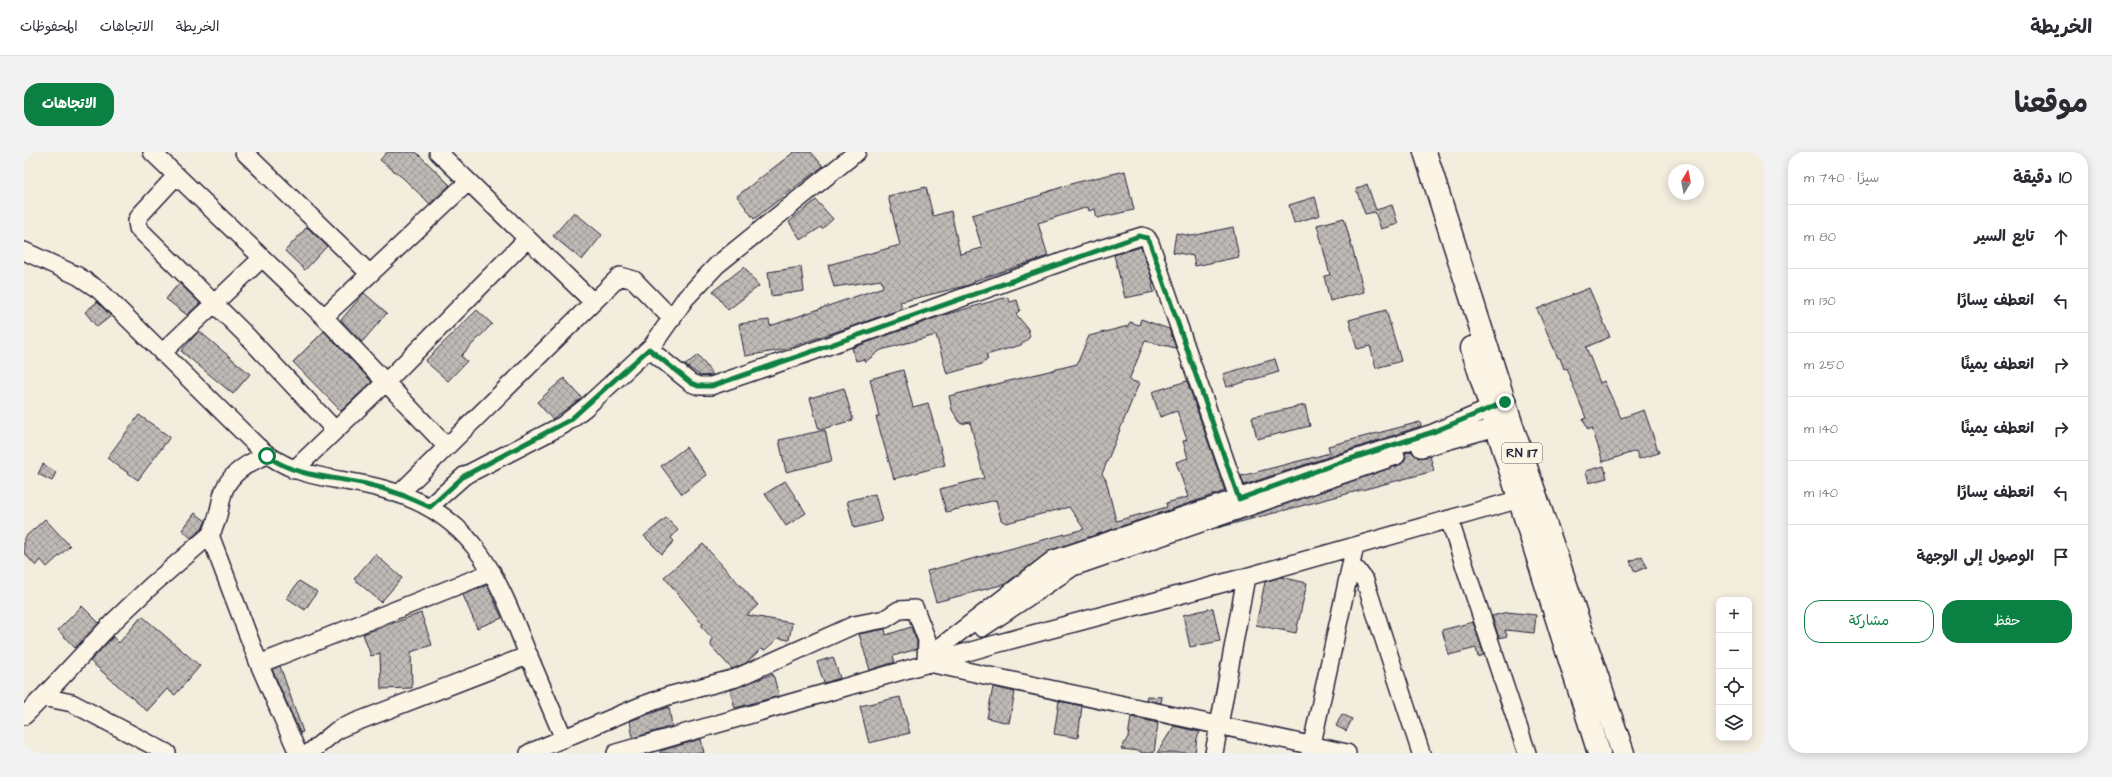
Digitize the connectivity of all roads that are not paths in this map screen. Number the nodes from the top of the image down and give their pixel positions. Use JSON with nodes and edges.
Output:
{"nodes":[{"id":1,"x":152,"y":152,"type":"edge"},
{"id":2,"x":244,"y":152,"type":"edge"},
{"id":3,"x":438,"y":152,"type":"edge"},
{"id":4,"x":856,"y":152,"type":"edge"},
{"id":5,"x":1411,"y":152,"type":"edge"},
{"id":6,"x":1425,"y":152,"type":"edge"},
{"id":7,"x":176,"y":176,"type":"junction"},
{"id":8,"x":468,"y":182,"type":"junction"},
{"id":9,"x":527,"y":239,"type":"junction"},
{"id":10,"x":24,"y":251,"type":"edge"},
{"id":11,"x":262,"y":258,"type":"junction"},
{"id":12,"x":370,"y":274,"type":"junction"},
{"id":13,"x":593,"y":302,"type":"junction"},
{"id":14,"x":215,"y":304,"type":"junction"},
{"id":15,"x":324,"y":317,"type":"junction"},
{"id":16,"x":672,"y":319,"type":"junction"},
{"id":17,"x":649,"y":349,"type":"junction"},
{"id":18,"x":162,"y":352,"type":"junction"},
{"id":19,"x":387,"y":381,"type":"junction"},
{"id":20,"x":1501,"y":415,"type":"junction"},
{"id":21,"x":335,"y":430,"type":"junction"},
{"id":22,"x":447,"y":447,"type":"junction"},
{"id":23,"x":267,"y":456,"type":"junction"},
{"id":24,"x":294,"y":470,"type":"junction"},
{"id":25,"x":400,"y":494,"type":"junction"},
{"id":26,"x":1520,"y":498,"type":"junction"},
{"id":27,"x":1241,"y":504,"type":"junction"},
{"id":28,"x":430,"y":507,"type":"junction"},
{"id":29,"x":1449,"y":519,"type":"junction"},
{"id":30,"x":210,"y":535,"type":"junction"},
{"id":31,"x":1355,"y":546,"type":"junction"},
{"id":32,"x":1351,"y":567,"type":"junction"},
{"id":33,"x":492,"y":572,"type":"junction"},
{"id":34,"x":1246,"y":577,"type":"junction"},
{"id":35,"x":529,"y":655,"type":"junction"},
{"id":36,"x":929,"y":663,"type":"junction"},
{"id":37,"x":259,"y":664,"type":"junction"},
{"id":38,"x":43,"y":697,"type":"junction"},
{"id":39,"x":24,"y":716,"type":"edge"},
{"id":40,"x":1220,"y":725,"type":"junction"},
{"id":41,"x":564,"y":739,"type":"junction"},
{"id":42,"x":1311,"y":749,"type":"edge"},
{"id":43,"x":168,"y":753,"type":"edge"},
{"id":44,"x":298,"y":753,"type":"edge"},
{"id":45,"x":309,"y":753,"type":"edge"},
{"id":46,"x":529,"y":753,"type":"edge"},
{"id":47,"x":616,"y":753,"type":"edge"},
{"id":48,"x":1214,"y":753,"type":"edge"},
{"id":49,"x":1347,"y":753,"type":"edge"},
{"id":50,"x":1421,"y":753,"type":"edge"},
{"id":51,"x":1527,"y":753,"type":"edge"},
{"id":52,"x":1599,"y":753,"type":"edge"},
{"id":53,"x":1623,"y":753,"type":"edge"}],
"edges":[{"from":1,"to":7,"type":"street"},
{"from":2,"to":12,"type":"street"},
{"from":3,"to":8,"type":"street"},
{"from":4,"to":16,"type":"street"},
{"from":5,"to":20,"type":"main road","number":"RN 117"},
{"from":6,"to":20,"type":"main road","number":"RN 117"},
{"from":7,"to":11,"type":"street"},
{"from":7,"to":14,"type":"street"},
{"from":8,"to":9,"type":"street"},
{"from":8,"to":12,"type":"street"},
{"from":9,"to":13,"type":"street"},
{"from":9,"to":19,"type":"street"},
{"from":10,"to":18,"type":"street"},
{"from":11,"to":14,"type":"street"},
{"from":11,"to":15,"type":"street"},
{"from":12,"to":15,"type":"street"},
{"from":13,"to":16,"type":"street"},
{"from":13,"to":22,"type":"street"},
{"from":14,"to":18,"type":"street"},
{"from":14,"to":21,"type":"street"},
{"from":15,"to":19,"type":"street"},
{"from":16,"to":17,"type":"street"},
{"from":17,"to":27,"type":"street"},
{"from":17,"to":28,"type":"street"},
{"from":18,"to":23,"type":"street"},
{"from":19,"to":21,"type":"street"},
{"from":19,"to":22,"type":"street"},
{"from":20,"to":26,"type":"main road","number":"RN 117"},
{"from":20,"to":27,"type":"street"},
{"from":20,"to":53,"type":"main road","number":"RN 117"},
{"from":21,"to":24,"type":"street"},
{"from":22,"to":25,"type":"street"},
{"from":23,"to":24,"type":"street"},
{"from":23,"to":30,"type":"street"},
{"from":24,"to":25,"type":"street"},
{"from":25,"to":28,"type":"street"},
{"from":26,"to":29,"type":"street"},
{"from":26,"to":52,"type":"main road","number":"RN 117"},
{"from":27,"to":36,"type":"street"},
{"from":28,"to":33,"type":"street"},
{"from":29,"to":31,"type":"street"},
{"from":29,"to":51,"type":"street"},
{"from":30,"to":37,"type":"street"},
{"from":30,"to":38,"type":"street"},
{"from":31,"to":32,"type":"street"},
{"from":31,"to":34,"type":"street"},
{"from":32,"to":42,"type":"street"},
{"from":32,"to":50,"type":"street"},
{"from":33,"to":35,"type":"street"},
{"from":33,"to":37,"type":"street"},
{"from":34,"to":36,"type":"street"},
{"from":34,"to":40,"type":"street"},
{"from":35,"to":41,"type":"street"},
{"from":35,"to":45,"type":"street"},
{"from":36,"to":40,"type":"street"},
{"from":36,"to":41,"type":"street"},
{"from":36,"to":47,"type":"street"},
{"from":37,"to":44,"type":"street"},
{"from":38,"to":39,"type":"street"},
{"from":38,"to":43,"type":"street"},
{"from":40,"to":42,"type":"street"},
{"from":40,"to":48,"type":"street"},
{"from":41,"to":46,"type":"street"},
{"from":42,"to":49,"type":"street"}]}
